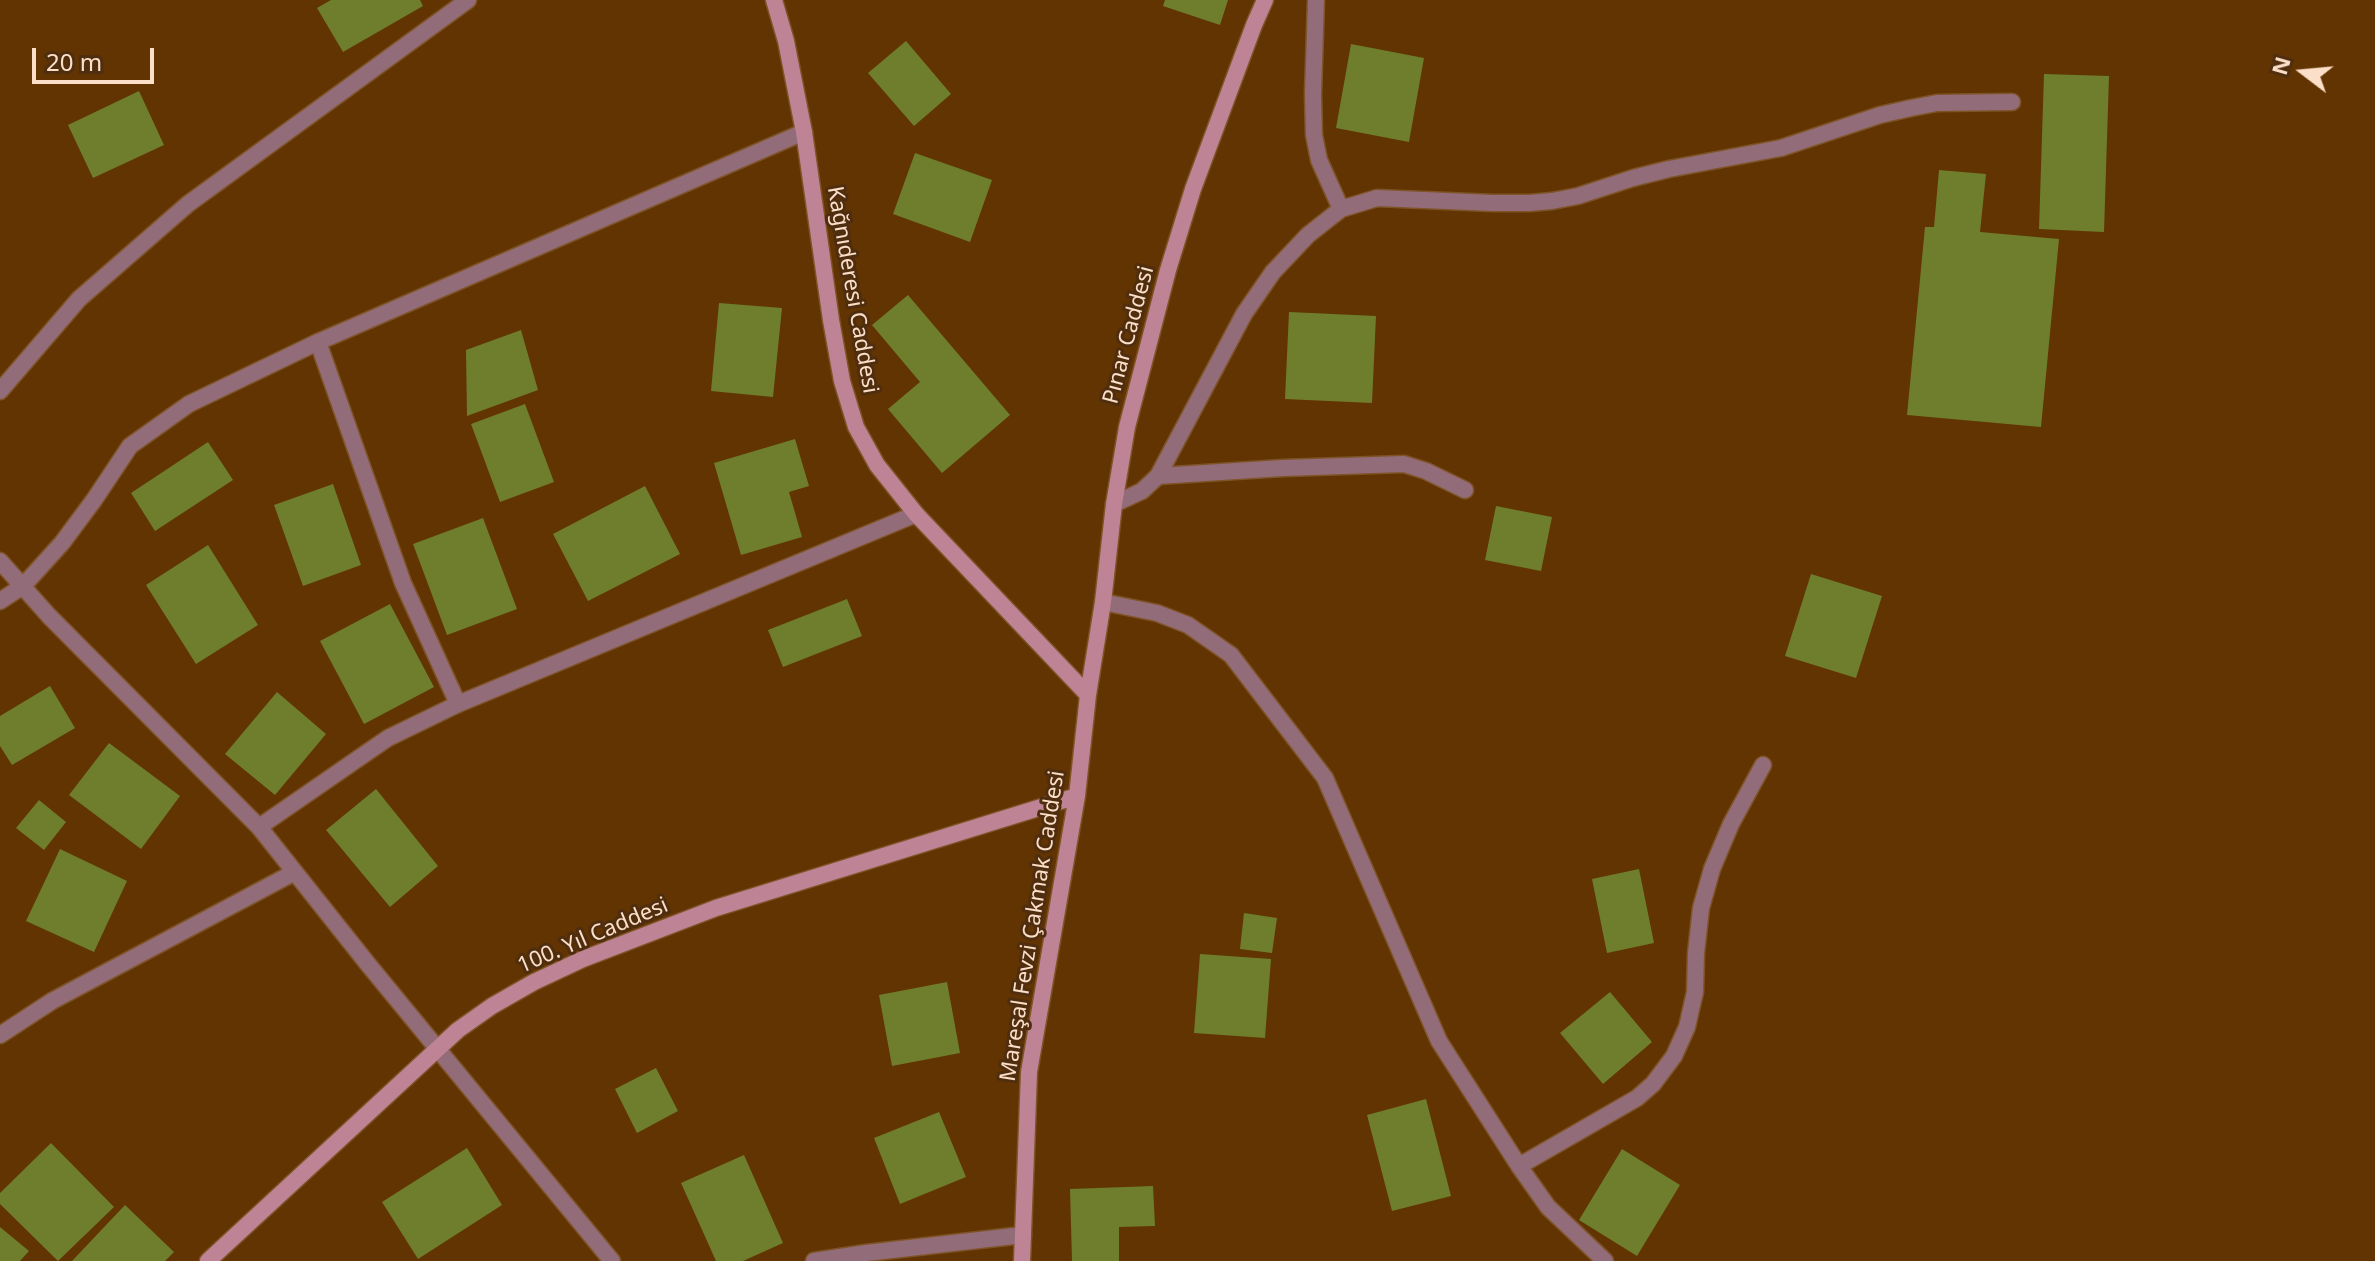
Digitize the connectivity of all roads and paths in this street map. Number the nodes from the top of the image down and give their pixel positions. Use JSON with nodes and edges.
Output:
{"nodes":[{"id":1,"x":468,"y":0,"type":"edge"},
{"id":2,"x":774,"y":0,"type":"edge"},
{"id":3,"x":1265,"y":0,"type":"edge"},
{"id":4,"x":1316,"y":0,"type":"edge"},
{"id":5,"x":2012,"y":102,"type":"dead end"},
{"id":6,"x":804,"y":132,"type":"junction"},
{"id":7,"x":1341,"y":209,"type":"junction"},
{"id":8,"x":318,"y":342,"type":"junction"},
{"id":9,"x":0,"y":391,"type":"edge"},
{"id":10,"x":1158,"y":476,"type":"junction"},
{"id":11,"x":1465,"y":490,"type":"dead end"},
{"id":12,"x":1114,"y":504,"type":"junction"},
{"id":13,"x":916,"y":514,"type":"junction"},
{"id":14,"x":0,"y":561,"type":"edge"},
{"id":15,"x":23,"y":586,"type":"junction"},
{"id":16,"x":0,"y":601,"type":"edge"},
{"id":17,"x":1103,"y":602,"type":"junction"},
{"id":18,"x":1088,"y":695,"type":"junction"},
{"id":19,"x":458,"y":704,"type":"junction"},
{"id":20,"x":1763,"y":765,"type":"dead end"},
{"id":21,"x":1077,"y":796,"type":"junction"},
{"id":22,"x":259,"y":827,"type":"junction"},
{"id":23,"x":295,"y":872,"type":"junction"},
{"id":24,"x":0,"y":1035,"type":"edge"},
{"id":25,"x":438,"y":1049,"type":"junction"},
{"id":26,"x":1519,"y":1166,"type":"junction"},
{"id":27,"x":1023,"y":1235,"type":"junction"},
{"id":28,"x":208,"y":1261,"type":"edge"},
{"id":29,"x":612,"y":1261,"type":"edge"},
{"id":30,"x":814,"y":1261,"type":"edge"},
{"id":31,"x":1022,"y":1261,"type":"edge"},
{"id":32,"x":1605,"y":1261,"type":"edge"}],
"edges":[{"from":1,"to":9,"type":"street"},
{"from":2,"to":6,"type":"street","name":"Kağnıderesi Caddesi"},
{"from":3,"to":12,"type":"street","name":"Pınar Caddesi"},
{"from":4,"to":7,"type":"street"},
{"from":5,"to":7,"type":"street"},
{"from":6,"to":8,"type":"street"},
{"from":6,"to":13,"type":"street","name":"Kağnıderesi Caddesi"},
{"from":7,"to":10,"type":"street"},
{"from":8,"to":15,"type":"street"},
{"from":8,"to":19,"type":"street"},
{"from":10,"to":11,"type":"street"},
{"from":10,"to":12,"type":"street"},
{"from":12,"to":17,"type":"street","name":"Pınar Caddesi"},
{"from":13,"to":18,"type":"street","name":"Kağnıderesi Caddesi"},
{"from":13,"to":19,"type":"street"},
{"from":14,"to":15,"type":"street"},
{"from":15,"to":16,"type":"street"},
{"from":15,"to":22,"type":"street"},
{"from":17,"to":18,"type":"street","name":"Pınar Caddesi"},
{"from":17,"to":26,"type":"street"},
{"from":18,"to":21,"type":"street","name":"Mareşal Fevzi Çakmak Caddesi"},
{"from":19,"to":22,"type":"street"},
{"from":20,"to":26,"type":"street"},
{"from":21,"to":25,"type":"street","name":"100. Yıl Caddesi"},
{"from":21,"to":27,"type":"street","name":"Mareşal Fevzi Çakmak Caddesi"},
{"from":22,"to":23,"type":"street"},
{"from":23,"to":24,"type":"street"},
{"from":23,"to":25,"type":"street"},
{"from":25,"to":28,"type":"street","name":"100. Yıl Caddesi"},
{"from":25,"to":29,"type":"street"},
{"from":26,"to":32,"type":"street"},
{"from":27,"to":30,"type":"street"},
{"from":27,"to":31,"type":"street","name":"Mareşal Fevzi Çakmak Caddesi"}]}
